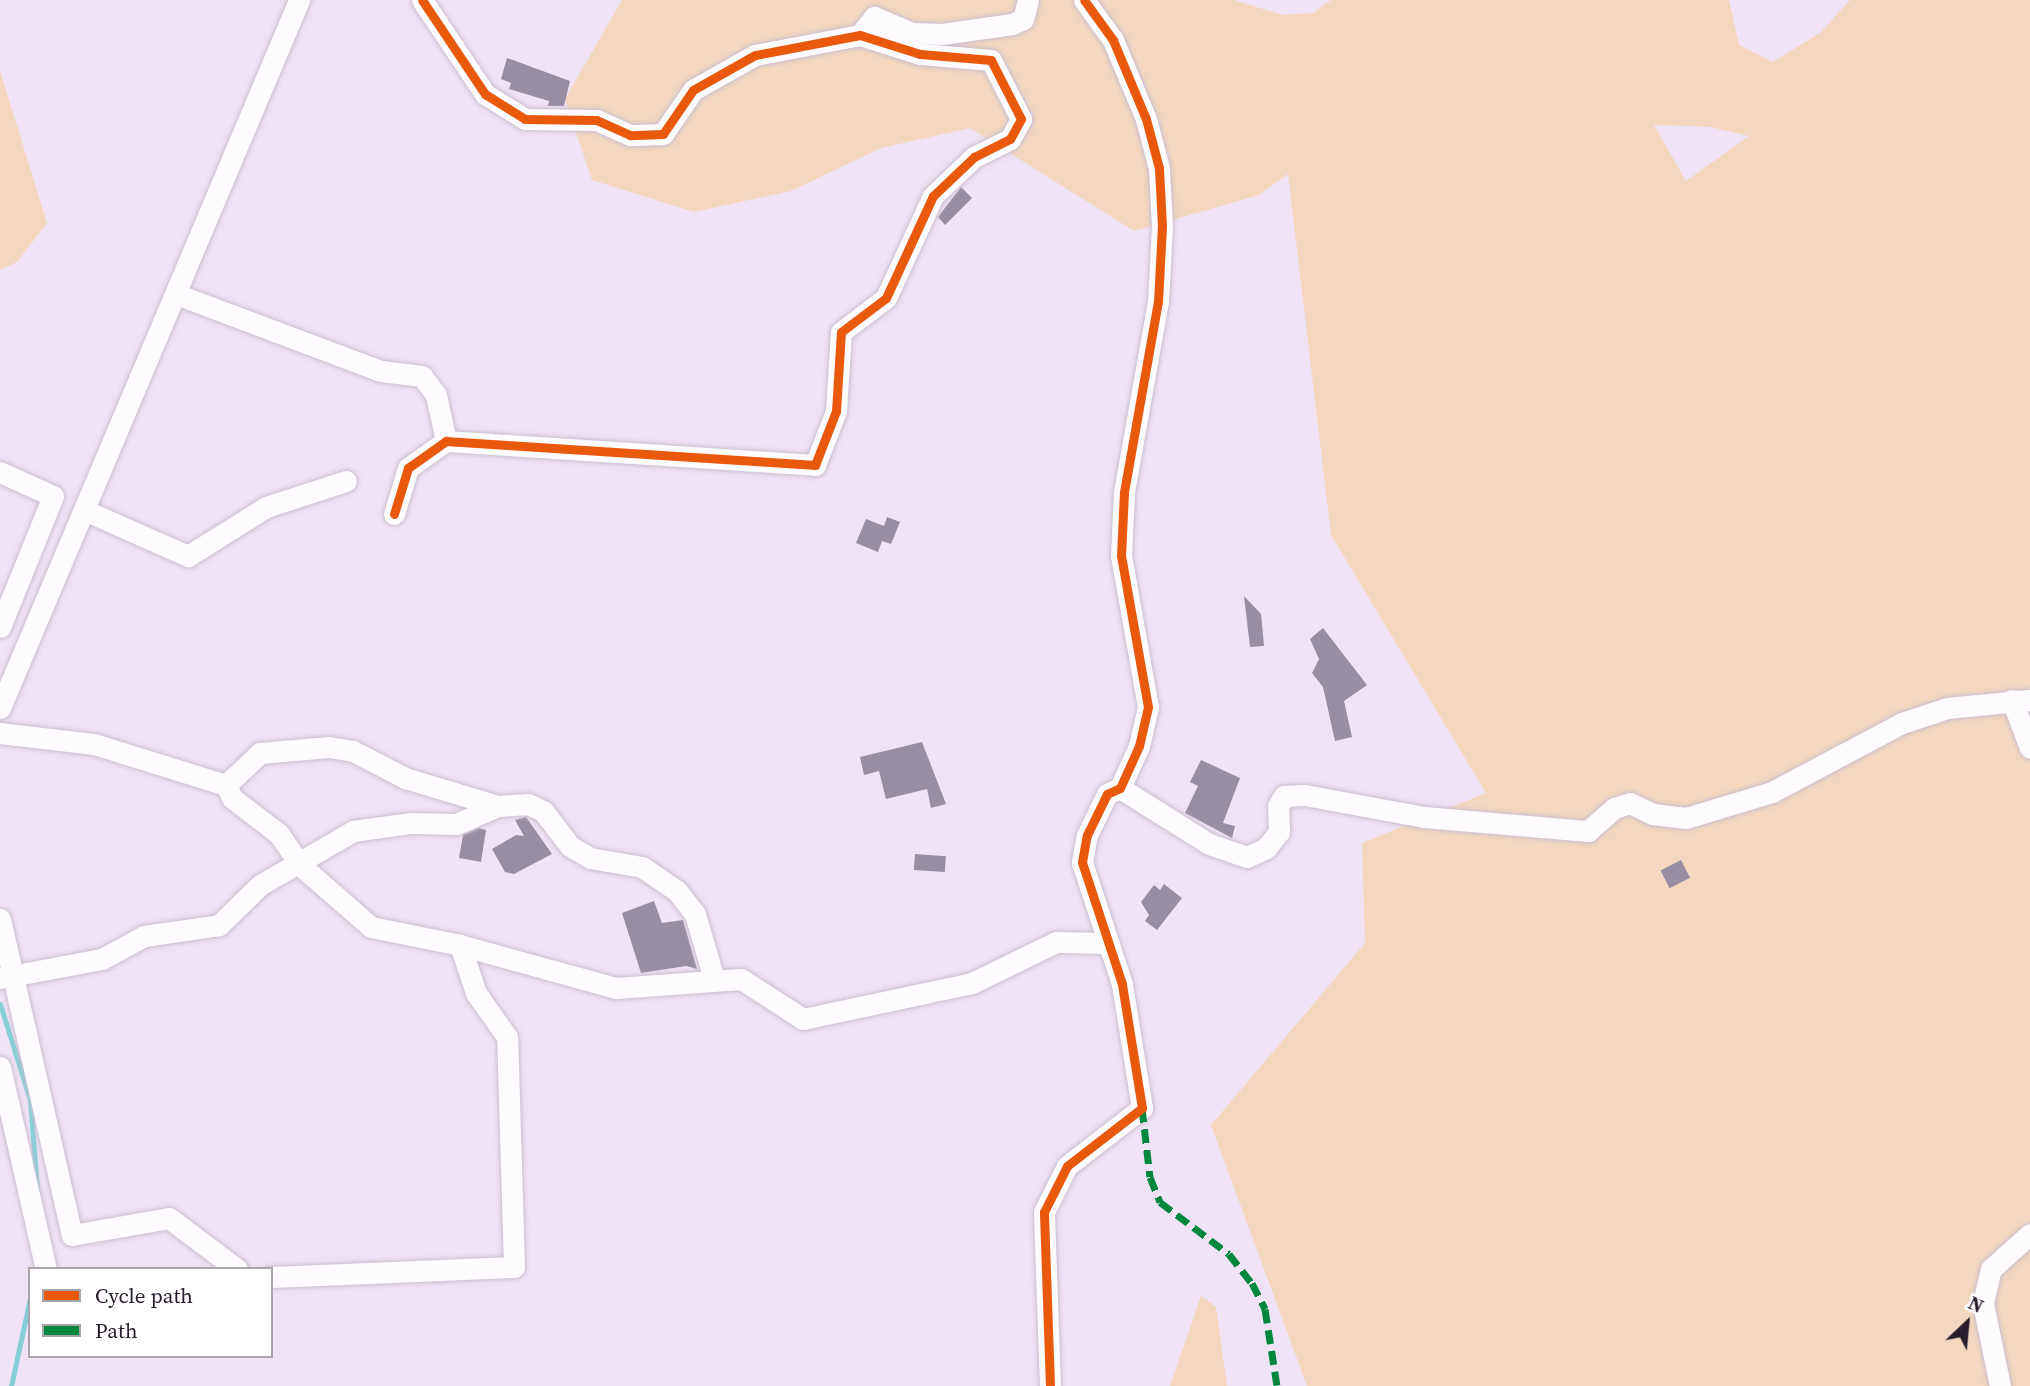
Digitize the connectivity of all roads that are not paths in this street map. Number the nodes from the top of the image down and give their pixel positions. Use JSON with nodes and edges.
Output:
{"nodes":[{"id":1,"x":299,"y":0,"type":"edge"},
{"id":2,"x":422,"y":0,"type":"edge"},
{"id":3,"x":1028,"y":0,"type":"edge"},
{"id":4,"x":1084,"y":0,"type":"edge"},
{"id":5,"x":860,"y":35,"type":"junction"},
{"id":6,"x":176,"y":294,"type":"junction"},
{"id":7,"x":446,"y":442,"type":"junction"},
{"id":8,"x":0,"y":472,"type":"edge"},
{"id":9,"x":346,"y":481,"type":"dead end"},
{"id":10,"x":84,"y":510,"type":"junction"},
{"id":11,"x":394,"y":514,"type":"dead end"},
{"id":12,"x":0,"y":627,"type":"edge"},
{"id":13,"x":2021,"y":700,"type":"edge"},
{"id":14,"x":0,"y":708,"type":"edge"},
{"id":15,"x":0,"y":733,"type":"edge"},
{"id":16,"x":2030,"y":748,"type":"edge"},
{"id":17,"x":226,"y":785,"type":"junction"},
{"id":18,"x":1120,"y":788,"type":"junction"},
{"id":19,"x":498,"y":806,"type":"junction"},
{"id":20,"x":300,"y":865,"type":"junction"},
{"id":21,"x":0,"y":919,"type":"edge"},
{"id":22,"x":1105,"y":943,"type":"junction"},
{"id":23,"x":460,"y":945,"type":"junction"},
{"id":24,"x":7,"y":976,"type":"edge"},
{"id":25,"x":714,"y":979,"type":"junction"},
{"id":26,"x":0,"y":1067,"type":"edge"},
{"id":27,"x":2030,"y":1234,"type":"edge"},
{"id":28,"x":46,"y":1267,"type":"edge"},
{"id":29,"x":234,"y":1267,"type":"edge"},
{"id":30,"x":273,"y":1277,"type":"edge"},
{"id":31,"x":1050,"y":1386,"type":"edge"},
{"id":32,"x":2000,"y":1386,"type":"edge"}],
"edges":[{"from":1,"to":6,"type":"street"},
{"from":2,"to":5,"type":"street"},
{"from":3,"to":5,"type":"street"},
{"from":4,"to":18,"type":"street"},
{"from":5,"to":7,"type":"street"},
{"from":6,"to":7,"type":"street"},
{"from":6,"to":10,"type":"street"},
{"from":7,"to":11,"type":"street"},
{"from":8,"to":12,"type":"street"},
{"from":9,"to":10,"type":"street"},
{"from":10,"to":14,"type":"street"},
{"from":13,"to":16,"type":"street"},
{"from":13,"to":18,"type":"street"},
{"from":15,"to":17,"type":"street"},
{"from":17,"to":19,"type":"street"},
{"from":17,"to":20,"type":"street"},
{"from":18,"to":22,"type":"street"},
{"from":19,"to":20,"type":"street"},
{"from":19,"to":25,"type":"street"},
{"from":20,"to":23,"type":"street"},
{"from":20,"to":24,"type":"street"},
{"from":21,"to":24,"type":"street"},
{"from":22,"to":25,"type":"street"},
{"from":22,"to":31,"type":"street"},
{"from":23,"to":25,"type":"street"},
{"from":23,"to":30,"type":"street"},
{"from":24,"to":29,"type":"street"},
{"from":26,"to":28,"type":"street"},
{"from":27,"to":32,"type":"street"}]}
